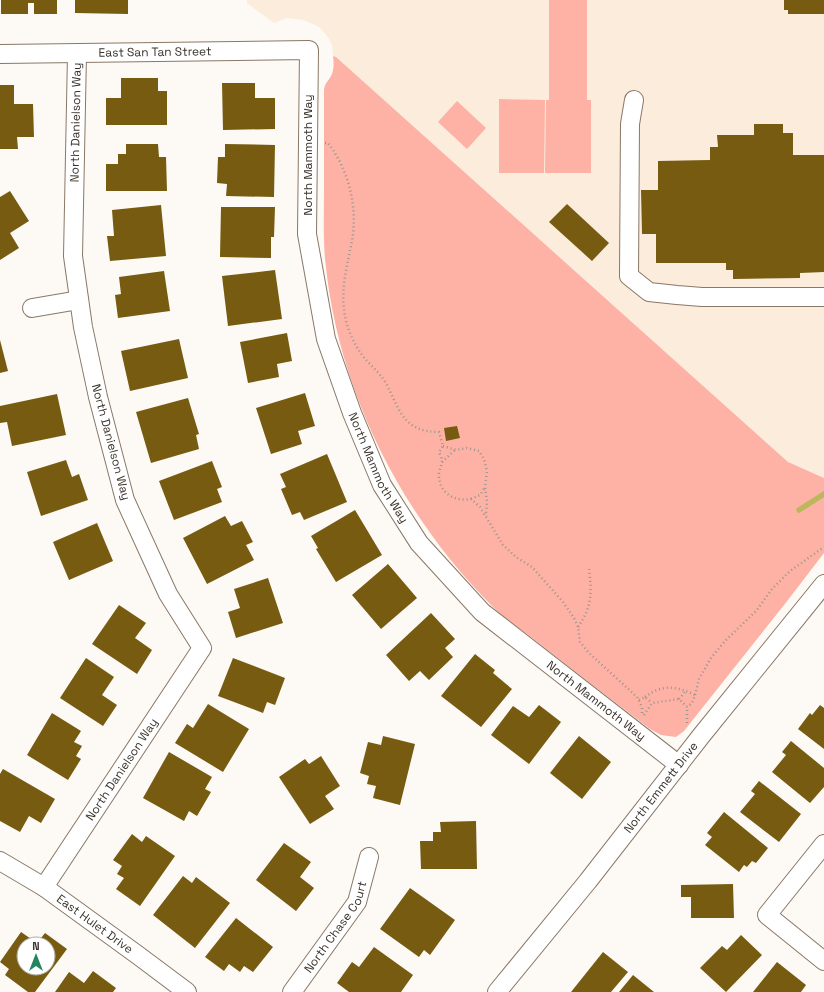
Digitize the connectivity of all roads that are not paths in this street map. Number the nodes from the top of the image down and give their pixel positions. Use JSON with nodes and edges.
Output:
{"nodes":[{"id":1,"x":309,"y":50,"type":"joint"},
{"id":2,"x":0,"y":54,"type":"edge"},
{"id":3,"x":77,"y":54,"type":"junction"},
{"id":4,"x":634,"y":100,"type":"dead end"},
{"id":5,"x":824,"y":297,"type":"edge"},
{"id":6,"x":79,"y":300,"type":"junction"},
{"id":7,"x":32,"y":308,"type":"dead end"},
{"id":8,"x":824,"y":584,"type":"edge"},
{"id":9,"x":679,"y":765,"type":"junction"},
{"id":10,"x":824,"y":844,"type":"edge"},
{"id":11,"x":370,"y":857,"type":"dead end"},
{"id":12,"x":0,"y":861,"type":"edge"},
{"id":13,"x":44,"y":887,"type":"junction"},
{"id":14,"x":824,"y":961,"type":"edge"},
{"id":15,"x":187,"y":992,"type":"edge"},
{"id":16,"x":292,"y":992,"type":"edge"},
{"id":17,"x":498,"y":992,"type":"edge"}],
"edges":[{"from":1,"to":3,"type":"street","name":"East San Tan Street"},
{"from":1,"to":9,"type":"street","name":"North Mammoth Way"},
{"from":2,"to":3,"type":"street","name":"East San Tan Street"},
{"from":3,"to":6,"type":"street","name":"North Danielson Way"},
{"from":4,"to":5,"type":"street"},
{"from":6,"to":7,"type":"street"},
{"from":6,"to":13,"type":"street","name":"North Danielson Way"},
{"from":8,"to":9,"type":"street","name":"North Emmett Drive"},
{"from":9,"to":17,"type":"street","name":"North Emmett Drive"},
{"from":10,"to":14,"type":"street"},
{"from":11,"to":16,"type":"street","name":"North Chase Court"},
{"from":12,"to":13,"type":"street","name":"East Hulet Drive"},
{"from":13,"to":15,"type":"street","name":"East Hulet Drive"}]}
